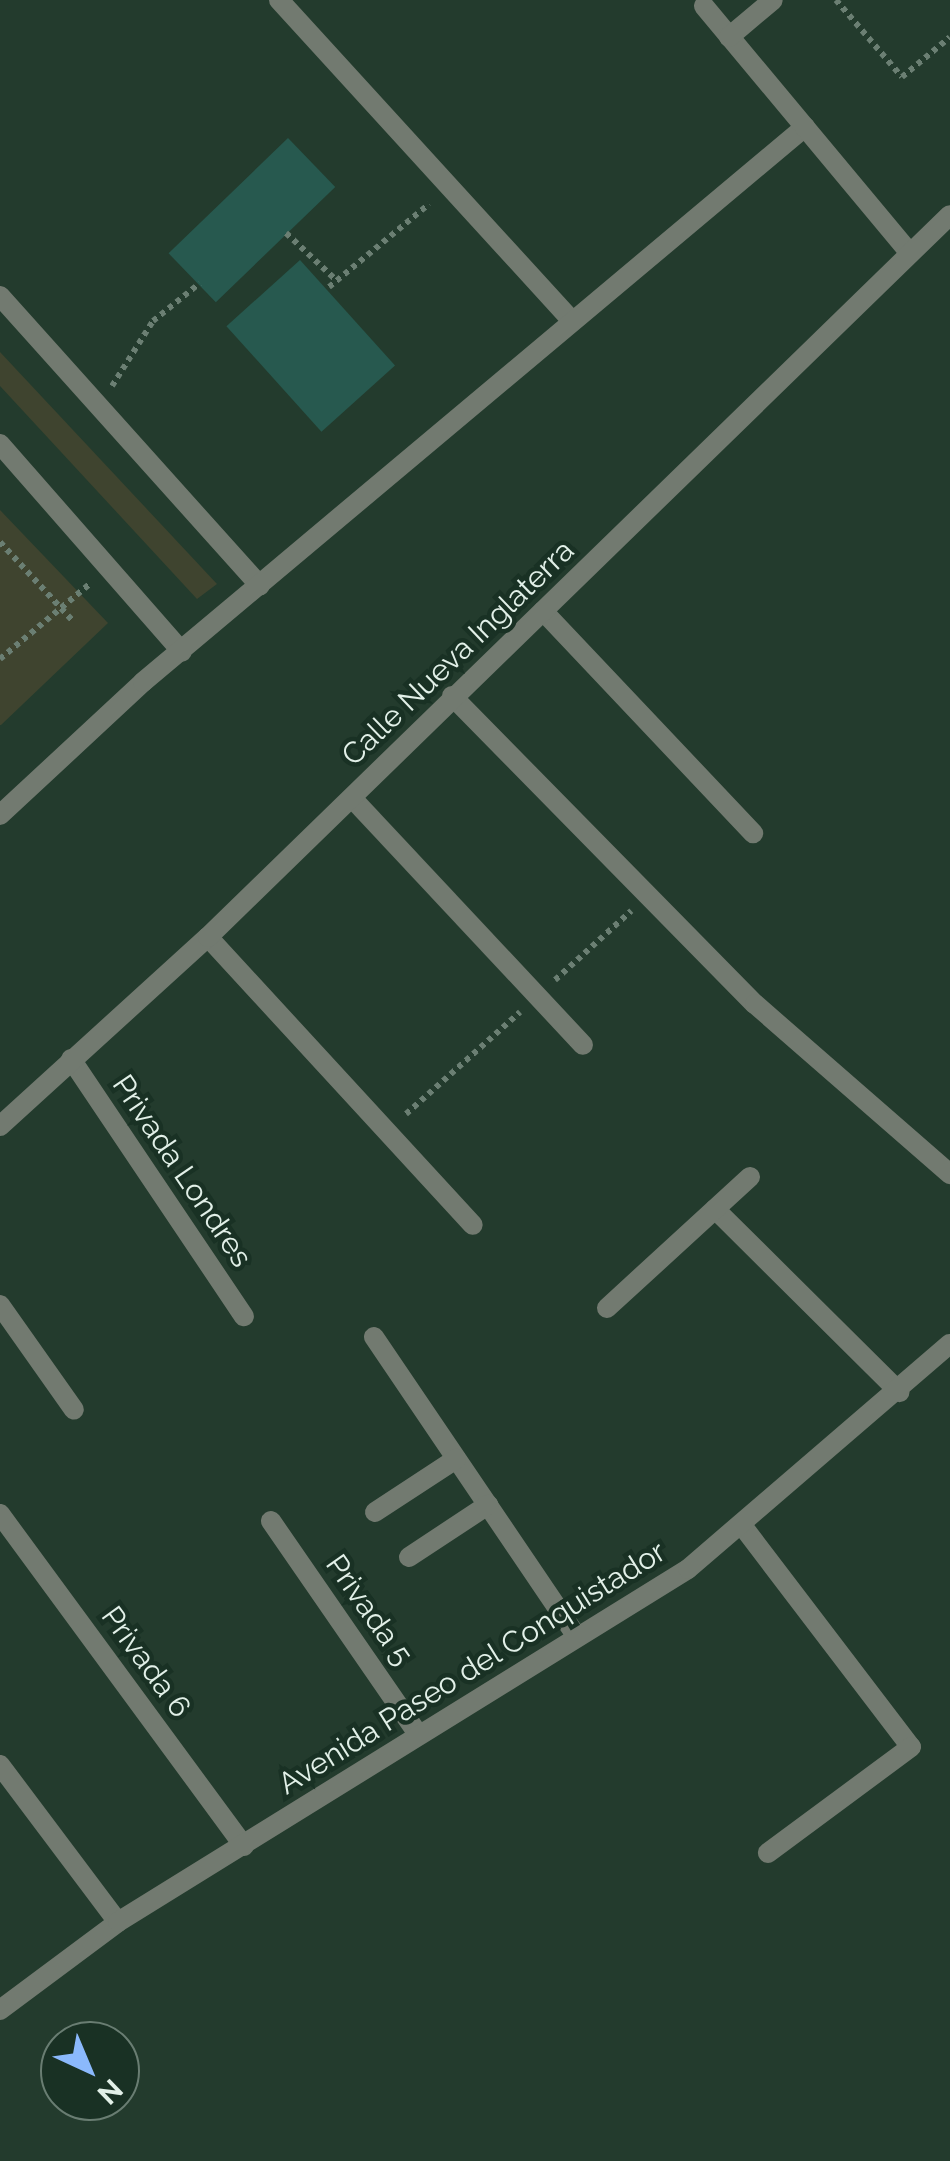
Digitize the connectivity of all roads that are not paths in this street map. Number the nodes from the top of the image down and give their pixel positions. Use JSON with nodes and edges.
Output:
{"nodes":[{"id":1,"x":279,"y":0,"type":"edge"},
{"id":2,"x":774,"y":0,"type":"edge"},
{"id":3,"x":704,"y":6,"type":"dead end"},
{"id":4,"x":730,"y":37,"type":"junction"},
{"id":5,"x":805,"y":127,"type":"junction"},
{"id":6,"x":950,"y":214,"type":"edge"},
{"id":7,"x":910,"y":253,"type":"junction"},
{"id":8,"x":0,"y":296,"type":"edge"},
{"id":9,"x":570,"y":319,"type":"junction"},
{"id":10,"x":0,"y":444,"type":"edge"},
{"id":11,"x":260,"y":586,"type":"junction"},
{"id":12,"x":543,"y":611,"type":"junction"},
{"id":13,"x":182,"y":652,"type":"junction"},
{"id":14,"x":452,"y":696,"type":"junction"},
{"id":15,"x":352,"y":798,"type":"junction"},
{"id":16,"x":0,"y":816,"type":"edge"},
{"id":17,"x":752,"y":833,"type":"dead end"},
{"id":18,"x":208,"y":937,"type":"junction"},
{"id":19,"x":584,"y":1045,"type":"dead end"},
{"id":20,"x":71,"y":1058,"type":"junction"},
{"id":21,"x":0,"y":1126,"type":"edge"},
{"id":22,"x":950,"y":1174,"type":"edge"},
{"id":23,"x":750,"y":1178,"type":"dead end"},
{"id":24,"x":715,"y":1210,"type":"junction"},
{"id":25,"x":473,"y":1225,"type":"dead end"},
{"id":26,"x":0,"y":1305,"type":"edge"},
{"id":27,"x":608,"y":1308,"type":"dead end"},
{"id":28,"x":244,"y":1316,"type":"dead end"},
{"id":29,"x":374,"y":1337,"type":"dead end"},
{"id":30,"x":950,"y":1344,"type":"edge"},
{"id":31,"x":899,"y":1392,"type":"junction"},
{"id":32,"x":74,"y":1410,"type":"dead end"},
{"id":33,"x":456,"y":1459,"type":"junction"},
{"id":34,"x":488,"y":1505,"type":"junction"},
{"id":35,"x":374,"y":1512,"type":"dead end"},
{"id":36,"x":0,"y":1514,"type":"edge"},
{"id":37,"x":271,"y":1521,"type":"dead end"},
{"id":38,"x":744,"y":1528,"type":"junction"},
{"id":39,"x":409,"y":1558,"type":"dead end"},
{"id":40,"x":576,"y":1635,"type":"junction"},
{"id":41,"x":417,"y":1732,"type":"junction"},
{"id":42,"x":0,"y":1764,"type":"edge"},
{"id":43,"x":244,"y":1846,"type":"junction"},
{"id":44,"x":768,"y":1853,"type":"dead end"},
{"id":45,"x":118,"y":1922,"type":"junction"},
{"id":46,"x":0,"y":2010,"type":"edge"}],
"edges":[{"from":1,"to":9,"type":"street"},
{"from":2,"to":4,"type":"street"},
{"from":3,"to":4,"type":"street"},
{"from":4,"to":5,"type":"street"},
{"from":5,"to":7,"type":"street"},
{"from":5,"to":9,"type":"street"},
{"from":6,"to":7,"type":"street","name":"Calle Nueva Inglaterra"},
{"from":7,"to":12,"type":"street","name":"Calle Nueva Inglaterra"},
{"from":8,"to":11,"type":"street"},
{"from":9,"to":11,"type":"street"},
{"from":10,"to":13,"type":"street"},
{"from":11,"to":13,"type":"street"},
{"from":12,"to":14,"type":"street","name":"Calle Nueva Inglaterra"},
{"from":12,"to":17,"type":"street"},
{"from":13,"to":16,"type":"street"},
{"from":14,"to":15,"type":"street","name":"Calle Nueva Inglaterra"},
{"from":14,"to":22,"type":"street"},
{"from":15,"to":18,"type":"street","name":"Calle Nueva Inglaterra"},
{"from":15,"to":19,"type":"street"},
{"from":18,"to":20,"type":"street","name":"Calle Nueva Inglaterra"},
{"from":18,"to":25,"type":"street"},
{"from":20,"to":21,"type":"street","name":"Calle Nueva Inglaterra"},
{"from":20,"to":28,"type":"street","name":"Privada Londres"},
{"from":23,"to":24,"type":"street"},
{"from":24,"to":27,"type":"street"},
{"from":24,"to":31,"type":"street"},
{"from":26,"to":32,"type":"street"},
{"from":29,"to":33,"type":"street"},
{"from":30,"to":31,"type":"street","name":"Avenida Paseo del Conquistador"},
{"from":31,"to":38,"type":"street","name":"Avenida Paseo del Conquistador"},
{"from":33,"to":34,"type":"street"},
{"from":33,"to":35,"type":"street"},
{"from":34,"to":39,"type":"street"},
{"from":34,"to":40,"type":"street"},
{"from":36,"to":43,"type":"street","name":"Privada 6"},
{"from":37,"to":41,"type":"street","name":"Privada 5"},
{"from":38,"to":40,"type":"street","name":"Avenida Paseo del Conquistador"},
{"from":38,"to":44,"type":"street"},
{"from":40,"to":41,"type":"street","name":"Avenida Paseo del Conquistador"},
{"from":41,"to":43,"type":"street","name":"Avenida Paseo del Conquistador"},
{"from":42,"to":45,"type":"street"},
{"from":43,"to":45,"type":"street","name":"Avenida Paseo del Conquistador"},
{"from":45,"to":46,"type":"street","name":"Avenida Paseo del Conquistador"}]}
